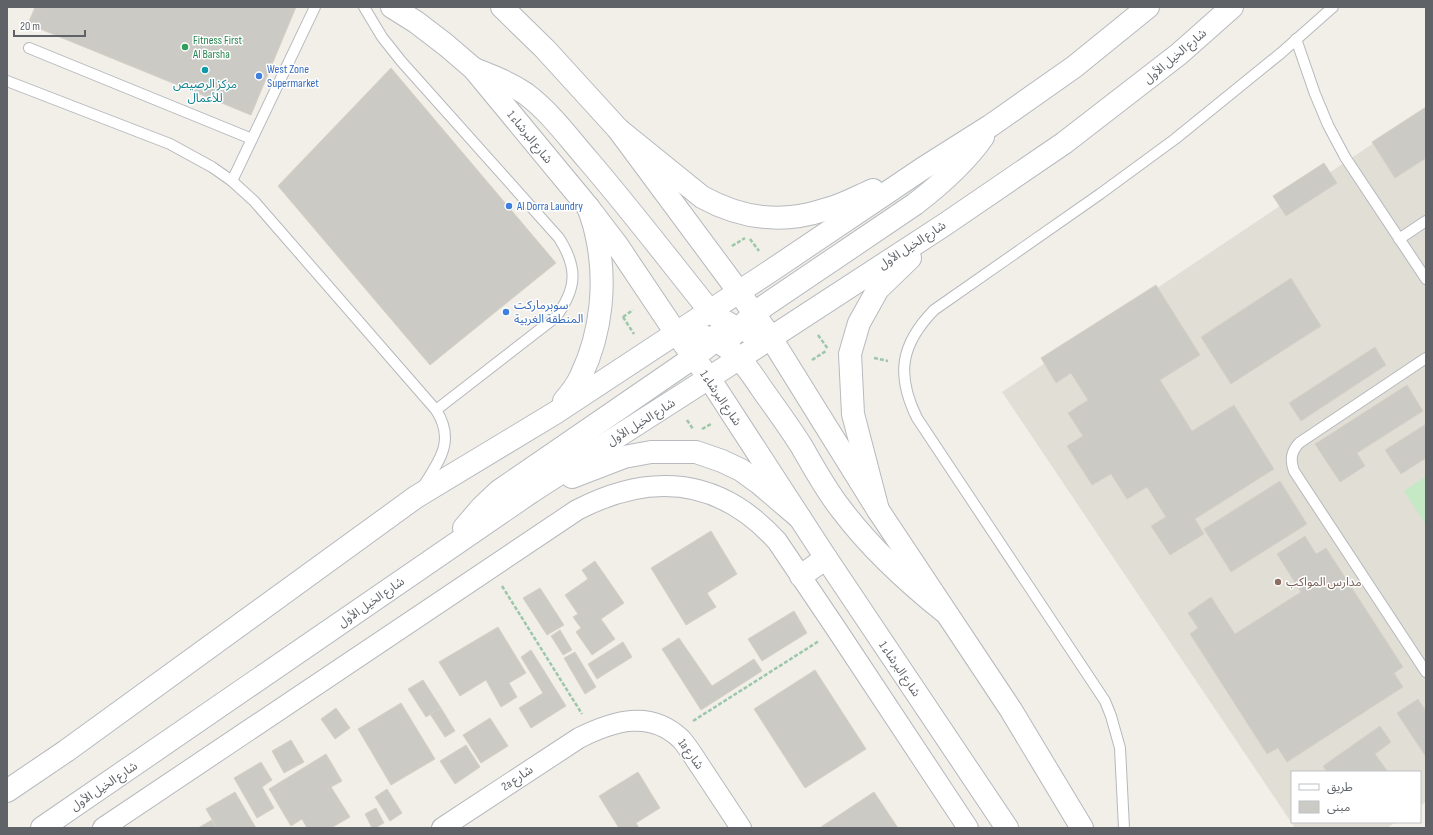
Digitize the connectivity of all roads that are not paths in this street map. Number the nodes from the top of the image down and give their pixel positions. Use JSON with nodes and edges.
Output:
{"nodes":[{"id":1,"x":315,"y":7,"type":"edge"},
{"id":2,"x":364,"y":7,"type":"edge"},
{"id":3,"x":392,"y":7,"type":"edge"},
{"id":4,"x":502,"y":7,"type":"edge"},
{"id":5,"x":1148,"y":7,"type":"edge"},
{"id":6,"x":1232,"y":7,"type":"edge"},
{"id":7,"x":1332,"y":7,"type":"edge"},
{"id":8,"x":1296,"y":39,"type":"junction"},
{"id":9,"x":29,"y":48,"type":"dead end"},
{"id":10,"x":474,"y":69,"type":"junction"},
{"id":11,"x":7,"y":81,"type":"edge"},
{"id":12,"x":990,"y":126,"type":"junction"},
{"id":13,"x":618,"y":129,"type":"junction"},
{"id":14,"x":252,"y":139,"type":"junction"},
{"id":15,"x":922,"y":169,"type":"junction"},
{"id":16,"x":232,"y":181,"type":"junction"},
{"id":17,"x":588,"y":207,"type":"junction"},
{"id":18,"x":1426,"y":221,"type":"edge"},
{"id":19,"x":944,"y":225,"type":"junction"},
{"id":20,"x":1399,"y":239,"type":"junction"},
{"id":21,"x":1426,"y":279,"type":"edge"},
{"id":22,"x":739,"y":292,"type":"junction"},
{"id":23,"x":754,"y":313,"type":"junction"},
{"id":24,"x":725,"y":321,"type":"junction"},
{"id":25,"x":676,"y":333,"type":"junction"},
{"id":26,"x":771,"y":338,"type":"junction"},
{"id":27,"x":726,"y":348,"type":"junction"},
{"id":28,"x":694,"y":357,"type":"junction"},
{"id":29,"x":1426,"y":358,"type":"edge"},
{"id":30,"x":709,"y":378,"type":"junction"},
{"id":31,"x":436,"y":410,"type":"junction"},
{"id":32,"x":555,"y":413,"type":"junction"},
{"id":33,"x":531,"y":492,"type":"junction"},
{"id":34,"x":416,"y":497,"type":"junction"},
{"id":35,"x":878,"y":510,"type":"junction"},
{"id":36,"x":800,"y":518,"type":"junction"},
{"id":37,"x":452,"y":546,"type":"junction"},
{"id":38,"x":826,"y":558,"type":"junction"},
{"id":39,"x":800,"y":576,"type":"junction"},
{"id":40,"x":946,"y":613,"type":"junction"},
{"id":41,"x":1426,"y":672,"type":"edge"},
{"id":42,"x":593,"y":731,"type":"joint"},
{"id":43,"x":7,"y":791,"type":"edge"},
{"id":44,"x":42,"y":828,"type":"edge"},
{"id":45,"x":103,"y":828,"type":"edge"},
{"id":46,"x":442,"y":828,"type":"edge"},
{"id":47,"x":741,"y":828,"type":"edge"},
{"id":48,"x":968,"y":828,"type":"edge"},
{"id":49,"x":1007,"y":828,"type":"edge"},
{"id":50,"x":1082,"y":828,"type":"edge"},
{"id":51,"x":1124,"y":828,"type":"edge"}],
"edges":[{"from":1,"to":14,"type":"lane"},
{"from":2,"to":31,"type":"lane"},
{"from":3,"to":10,"type":"main road","name":"شارع البرشاء 1"},
{"from":4,"to":13,"type":"main road"},
{"from":5,"to":12,"type":"main road"},
{"from":6,"to":19,"type":"main road","name":"شارع الخيل الأول"},
{"from":7,"to":8,"type":"lane"},
{"from":8,"to":20,"type":"lane"},
{"from":8,"to":51,"type":"lane"},
{"from":9,"to":14,"type":"lane"},
{"from":10,"to":17,"type":"main road","name":"شارع البرشاء 1"},
{"from":10,"to":24,"type":"main road"},
{"from":11,"to":16,"type":"lane"},
{"from":12,"to":15,"type":"main road"},
{"from":12,"to":23,"type":"main road"},
{"from":13,"to":15,"type":"main road"},
{"from":13,"to":22,"type":"main road"},
{"from":14,"to":16,"type":"lane"},
{"from":15,"to":22,"type":"main road"},
{"from":16,"to":31,"type":"lane"},
{"from":17,"to":25,"type":"main road","name":"شارع البرشاء 1"},
{"from":17,"to":32,"type":"main road"},
{"from":18,"to":20,"type":"lane"},
{"from":19,"to":26,"type":"main road","name":"شارع الخيل الأول"},
{"from":19,"to":35,"type":"main road"},
{"from":20,"to":21,"type":"lane"},
{"from":22,"to":23,"type":"main road"},
{"from":22,"to":24,"type":"main road"},
{"from":23,"to":24,"type":"main road"},
{"from":23,"to":26,"type":"main road"},
{"from":24,"to":25,"type":"main road"},
{"from":24,"to":26,"type":"main road"},
{"from":24,"to":27,"type":"main road"},
{"from":25,"to":27,"type":"main road"},
{"from":25,"to":28,"type":"main road","name":"شارع البرشاء 1"},
{"from":25,"to":32,"type":"main road"},
{"from":26,"to":27,"type":"main road","name":"شارع الخيل الأول"},
{"from":26,"to":35,"type":"main road"},
{"from":27,"to":28,"type":"main road"},
{"from":27,"to":30,"type":"main road","name":"شارع الخيل الأول"},
{"from":27,"to":40,"type":"main road"},
{"from":28,"to":30,"type":"main road","name":"شارع البرشاء 1"},
{"from":28,"to":37,"type":"main road"},
{"from":29,"to":41,"type":"lane"},
{"from":30,"to":33,"type":"main road","name":"شارع الخيل الأول"},
{"from":30,"to":36,"type":"main road","name":"شارع البرشاء 1"},
{"from":31,"to":34,"type":"lane"},
{"from":32,"to":34,"type":"main road"},
{"from":33,"to":36,"type":"main road"},
{"from":33,"to":37,"type":"main road","name":"شارع الخيل الأول"},
{"from":34,"to":43,"type":"main road"},
{"from":35,"to":40,"type":"main road"},
{"from":36,"to":38,"type":"main road","name":"شارع البرشاء 1"},
{"from":37,"to":44,"type":"main road","name":"شارع الخيل الأول"},
{"from":38,"to":39,"type":"main road"},
{"from":38,"to":49,"type":"main road","name":"شارع البرشاء 1"},
{"from":39,"to":45,"type":"street"},
{"from":39,"to":48,"type":"street"},
{"from":40,"to":50,"type":"main road"},
{"from":42,"to":46,"type":"street","name":"2a شارع"},
{"from":42,"to":47,"type":"street","name":"1a شارع"}]}
